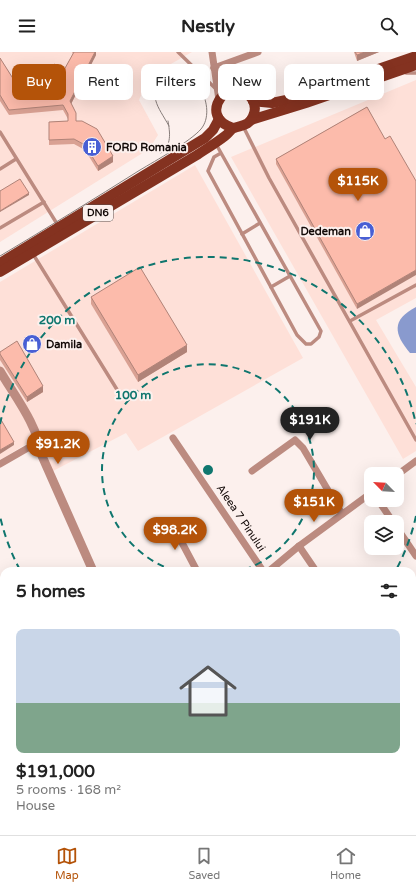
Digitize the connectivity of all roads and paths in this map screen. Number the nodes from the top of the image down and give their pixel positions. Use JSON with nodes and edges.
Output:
{"nodes":[{"id":1,"x":178,"y":52,"type":"edge"},
{"id":2,"x":212,"y":52,"type":"edge"},
{"id":3,"x":258,"y":52,"type":"edge"},
{"id":4,"x":416,"y":56,"type":"edge"},
{"id":5,"x":416,"y":65,"type":"edge"},
{"id":6,"x":214,"y":68,"type":"junction"},
{"id":7,"x":218,"y":72,"type":"edge"},
{"id":8,"x":416,"y":73,"type":"edge"},
{"id":9,"x":384,"y":77,"type":"edge"},
{"id":10,"x":384,"y":78,"type":"edge"},
{"id":11,"x":217,"y":89,"type":"junction"},
{"id":12,"x":218,"y":94,"type":"edge"},
{"id":13,"x":219,"y":100,"type":"edge"},
{"id":14,"x":317,"y":100,"type":"edge"},
{"id":15,"x":253,"y":101,"type":"joint"},
{"id":16,"x":219,"y":118,"type":"junction"},
{"id":17,"x":243,"y":125,"type":"junction"},
{"id":18,"x":0,"y":132,"type":"edge"},
{"id":19,"x":215,"y":143,"type":"junction"},
{"id":20,"x":220,"y":153,"type":"junction"},
{"id":21,"x":16,"y":159,"type":"junction"},
{"id":22,"x":0,"y":169,"type":"edge"},
{"id":23,"x":44,"y":202,"type":"junction"},
{"id":24,"x":260,"y":223,"type":"junction"},
{"id":25,"x":0,"y":228,"type":"edge"},
{"id":26,"x":60,"y":228,"type":"junction"},
{"id":27,"x":242,"y":234,"type":"junction"},
{"id":28,"x":32,"y":253,"type":"junction"},
{"id":29,"x":0,"y":263,"type":"edge"},
{"id":30,"x":0,"y":272,"type":"edge"},
{"id":31,"x":290,"y":276,"type":"junction"},
{"id":32,"x":416,"y":285,"type":"edge"},
{"id":33,"x":271,"y":287,"type":"junction"},
{"id":34,"x":350,"y":321,"type":"junction"},
{"id":35,"x":0,"y":371,"type":"edge"},
{"id":36,"x":121,"y":396,"type":"dead end"},
{"id":37,"x":173,"y":438,"type":"dead end"},
{"id":38,"x":416,"y":440,"type":"edge"},
{"id":39,"x":40,"y":441,"type":"junction"},
{"id":40,"x":416,"y":461,"type":"edge"},
{"id":41,"x":0,"y":464,"type":"edge"},
{"id":42,"x":404,"y":470,"type":"edge"},
{"id":43,"x":252,"y":471,"type":"dead end"},
{"id":44,"x":364,"y":498,"type":"edge"},
{"id":45,"x":342,"y":514,"type":"junction"},
{"id":46,"x":171,"y":522,"type":"dead end"},
{"id":47,"x":404,"y":538,"type":"edge"},
{"id":48,"x":299,"y":546,"type":"junction"},
{"id":49,"x":416,"y":556,"type":"edge"},
{"id":50,"x":92,"y":567,"type":"edge"},
{"id":51,"x":195,"y":567,"type":"edge"},
{"id":52,"x":260,"y":567,"type":"edge"},
{"id":53,"x":274,"y":567,"type":"edge"},
{"id":54,"x":313,"y":567,"type":"edge"}],
"edges":[{"from":1,"to":11,"type":"lane"},
{"from":2,"to":6,"type":"street"},
{"from":3,"to":6,"type":"street"},
{"from":4,"to":15,"type":"main road"},
{"from":5,"to":9,"type":"main road","number":"DN6"},
{"from":6,"to":7,"type":"street"},
{"from":6,"to":11,"type":"street"},
{"from":8,"to":10,"type":"lane"},
{"from":11,"to":12,"type":"street"},
{"from":13,"to":16,"type":"main road"},
{"from":14,"to":17,"type":"main road","number":"DN6"},
{"from":15,"to":17,"type":"main road"},
{"from":16,"to":17,"type":"main road"},
{"from":16,"to":26,"type":"main road","number":"DN6"},
{"from":17,"to":19,"type":"main road","number":"DN6"},
{"from":17,"to":34,"type":"lane"},
{"from":18,"to":21,"type":"lane"},
{"from":19,"to":20,"type":"lane"},
{"from":19,"to":28,"type":"main road","number":"DN6"},
{"from":20,"to":24,"type":"lane"},
{"from":20,"to":27,"type":"lane"},
{"from":21,"to":22,"type":"lane"},
{"from":21,"to":23,"type":"lane"},
{"from":23,"to":25,"type":"lane"},
{"from":23,"to":26,"type":"lane"},
{"from":24,"to":27,"type":"lane"},
{"from":24,"to":31,"type":"lane"},
{"from":26,"to":29,"type":"main road","number":"DN6"},
{"from":27,"to":33,"type":"lane"},
{"from":28,"to":30,"type":"main road","number":"DN6"},
{"from":28,"to":36,"type":"lane"},
{"from":31,"to":33,"type":"lane"},
{"from":31,"to":33,"type":"lane"},
{"from":32,"to":34,"type":"lane"},
{"from":34,"to":38,"type":"lane"},
{"from":35,"to":39,"type":"street"},
{"from":37,"to":52,"type":"street","name":"Aleea 7 Pinului"},
{"from":39,"to":41,"type":"street"},
{"from":39,"to":50,"type":"street"},
{"from":40,"to":42,"type":"street"},
{"from":43,"to":45,"type":"street"},
{"from":44,"to":45,"type":"street"},
{"from":45,"to":48,"type":"street"},
{"from":46,"to":51,"type":"street"},
{"from":47,"to":49,"type":"street"},
{"from":48,"to":53,"type":"street"},
{"from":48,"to":54,"type":"street"}]}
